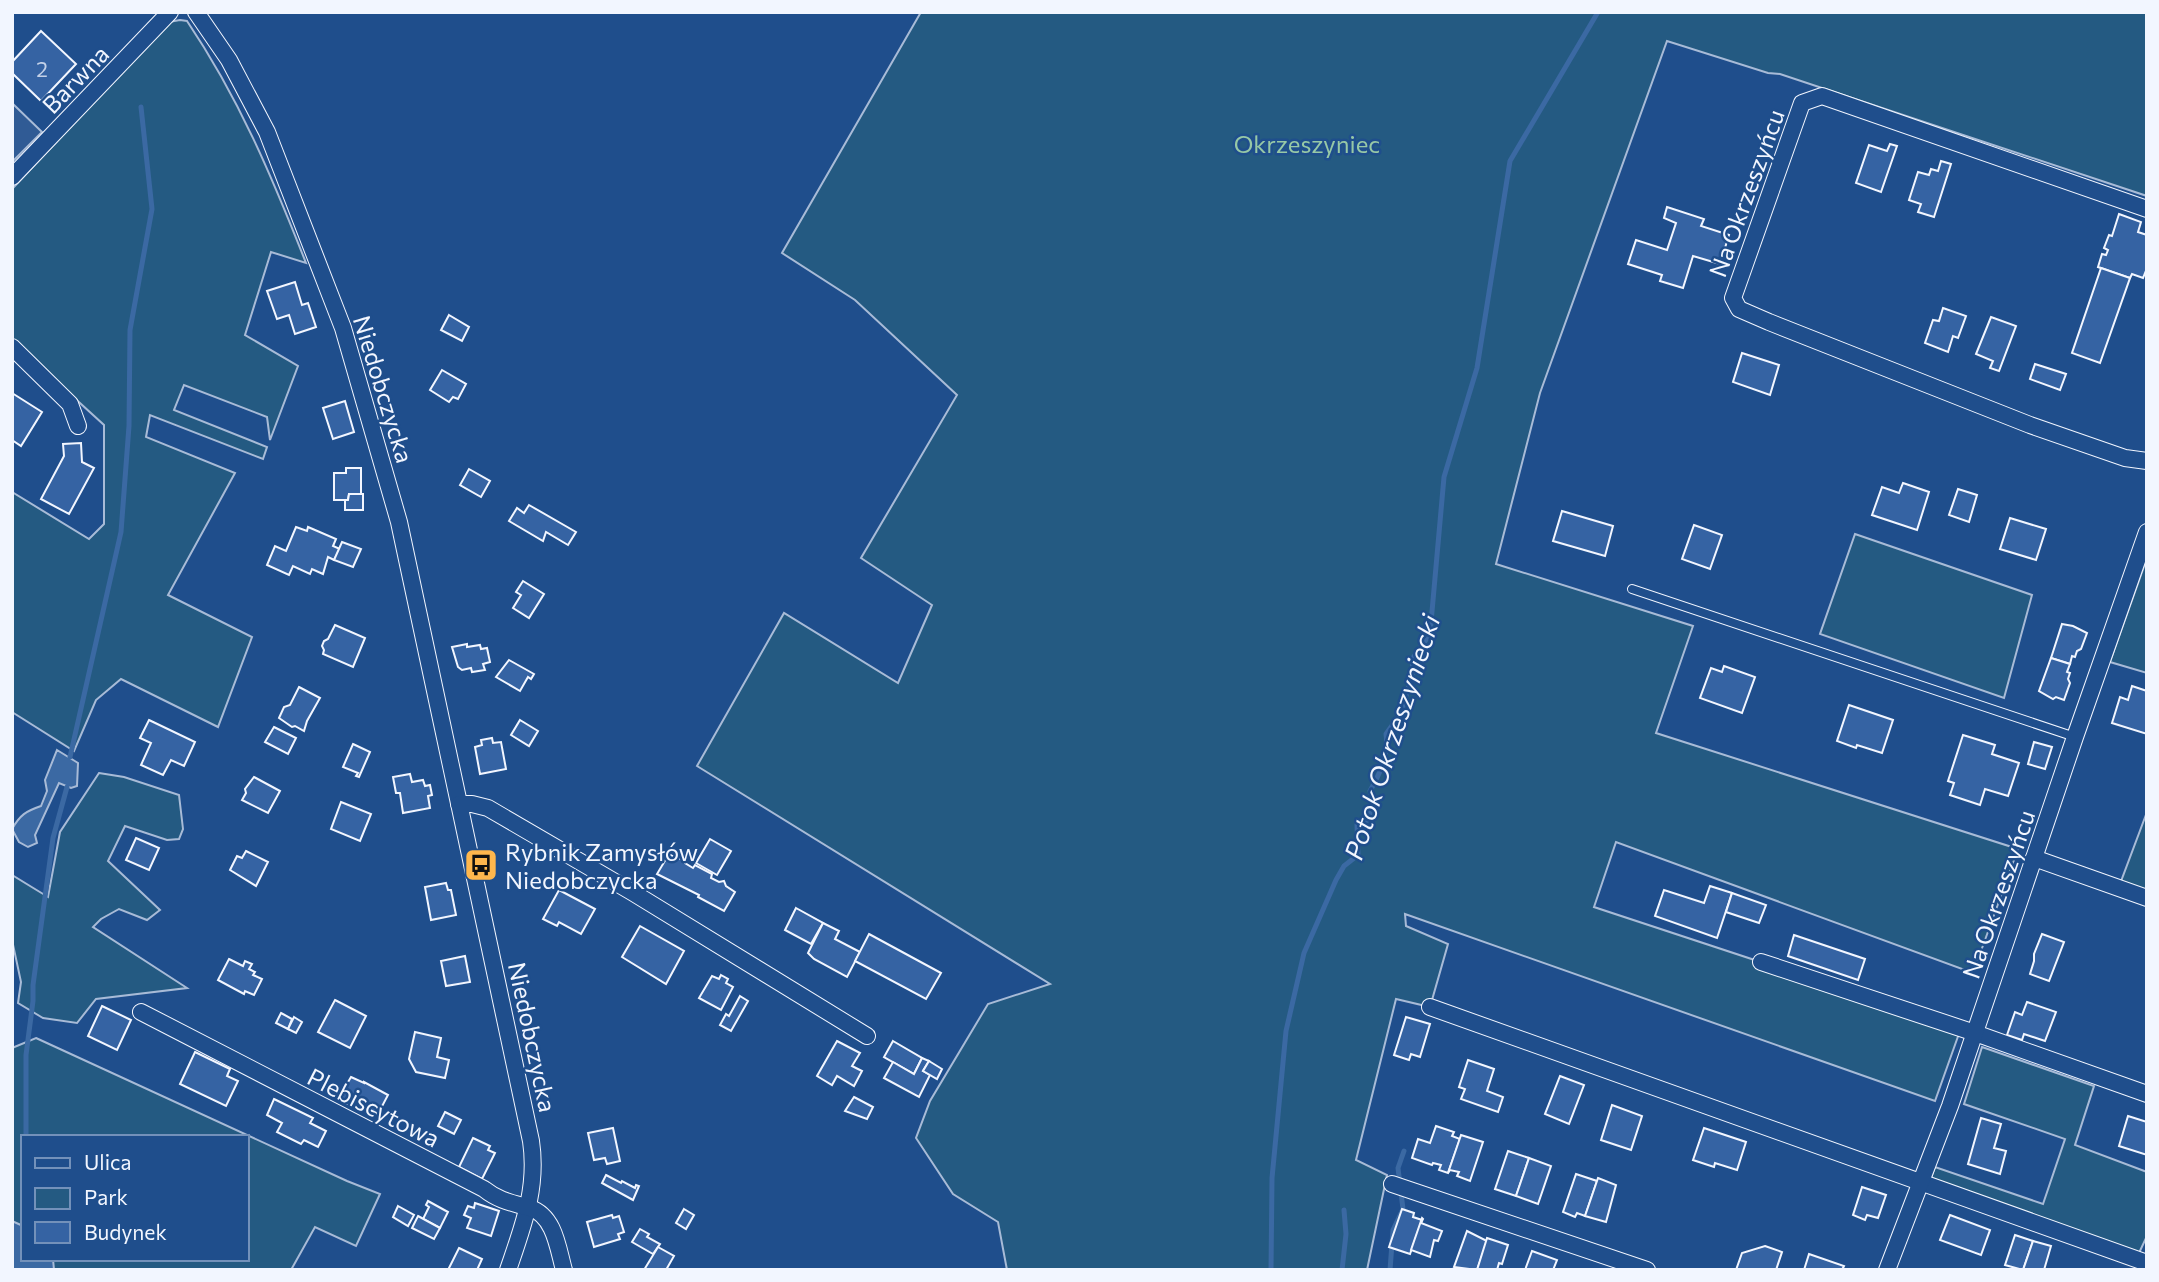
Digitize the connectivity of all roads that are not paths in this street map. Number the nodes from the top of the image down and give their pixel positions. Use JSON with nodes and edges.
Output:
{"nodes":[{"id":1,"x":170,"y":12,"type":"edge"},
{"id":2,"x":197,"y":12,"type":"edge"},
{"id":3,"x":12,"y":177,"type":"edge"},
{"id":4,"x":2147,"y":209,"type":"edge"},
{"id":5,"x":12,"y":347,"type":"edge"},
{"id":6,"x":78,"y":426,"type":"dead end"},
{"id":7,"x":2147,"y":461,"type":"edge"},
{"id":8,"x":2147,"y":531,"type":"edge"},
{"id":9,"x":1632,"y":589,"type":"dead end"},
{"id":10,"x":2074,"y":737,"type":"junction"},
{"id":11,"x":459,"y":804,"type":"junction"},
{"id":12,"x":2034,"y":858,"type":"junction"},
{"id":13,"x":2147,"y":898,"type":"edge"},
{"id":14,"x":1761,"y":962,"type":"dead end"},
{"id":15,"x":1430,"y":1007,"type":"dead end"},
{"id":16,"x":141,"y":1012,"type":"dead end"},
{"id":17,"x":1975,"y":1033,"type":"junction"},
{"id":18,"x":867,"y":1037,"type":"dead end"},
{"id":19,"x":2147,"y":1094,"type":"edge"},
{"id":20,"x":1921,"y":1180,"type":"junction"},
{"id":21,"x":1392,"y":1184,"type":"dead end"},
{"id":22,"x":529,"y":1208,"type":"junction"},
{"id":23,"x":2147,"y":1263,"type":"edge"},
{"id":24,"x":508,"y":1270,"type":"edge"},
{"id":25,"x":564,"y":1270,"type":"edge"},
{"id":26,"x":1647,"y":1270,"type":"edge"},
{"id":27,"x":1887,"y":1270,"type":"edge"}],
"edges":[{"from":1,"to":3,"type":"street","name":"Barwna"},
{"from":2,"to":11,"type":"street","name":"Niedobczycka"},
{"from":4,"to":7,"type":"street","name":"Na Okrzeszyńcu"},
{"from":5,"to":6,"type":"street"},
{"from":8,"to":10,"type":"street","name":"Na Okrzeszyńcu"},
{"from":9,"to":10,"type":"lane"},
{"from":10,"to":12,"type":"street","name":"Na Okrzeszyńcu"},
{"from":11,"to":18,"type":"street"},
{"from":11,"to":22,"type":"street","name":"Niedobczycka"},
{"from":12,"to":13,"type":"street"},
{"from":12,"to":17,"type":"street","name":"Na Okrzeszyńcu"},
{"from":14,"to":17,"type":"street"},
{"from":15,"to":20,"type":"street"},
{"from":16,"to":22,"type":"street","name":"Plebiscytowa"},
{"from":17,"to":19,"type":"street"},
{"from":17,"to":20,"type":"street","name":"Na Okrzeszyńcu"},
{"from":20,"to":23,"type":"street"},
{"from":20,"to":27,"type":"street","name":"Na Okrzeszyńcu"},
{"from":21,"to":26,"type":"street"},
{"from":22,"to":24,"type":"street"},
{"from":22,"to":25,"type":"street"}]}
